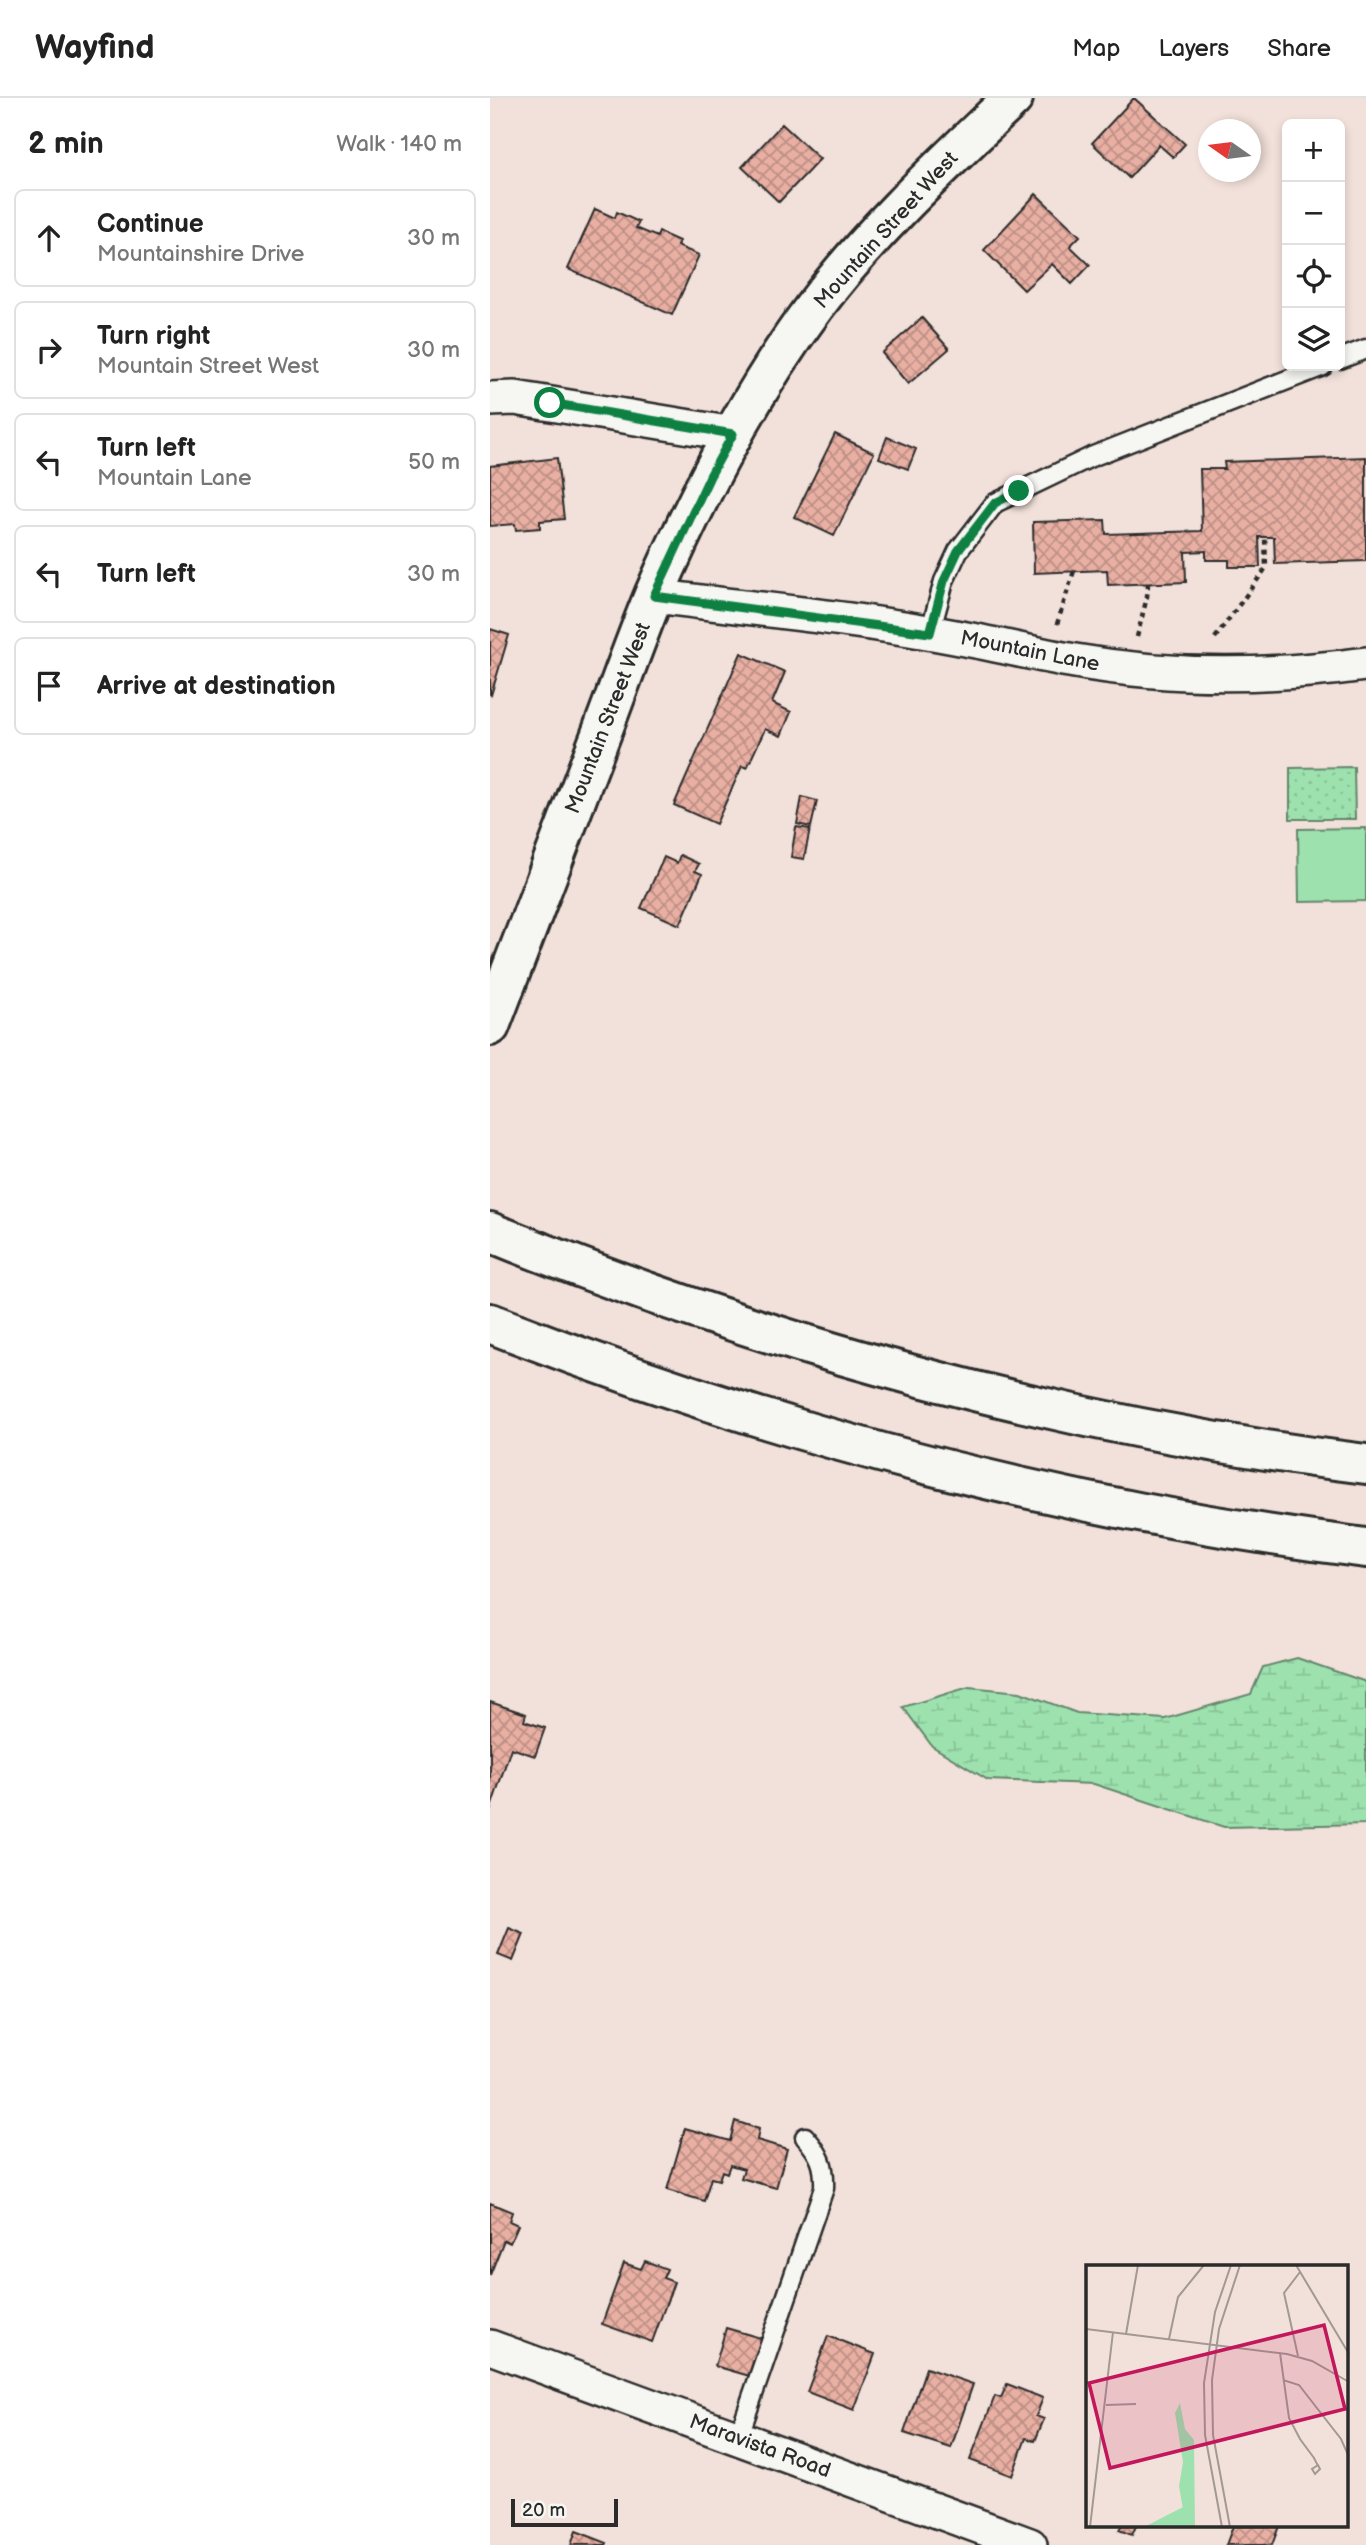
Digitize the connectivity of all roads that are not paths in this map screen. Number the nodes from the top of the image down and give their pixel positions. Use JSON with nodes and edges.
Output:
{"nodes":[{"id":1,"x":1013,"y":98,"type":"edge"},
{"id":2,"x":1366,"y":349,"type":"edge"},
{"id":3,"x":1345,"y":357,"type":"edge"},
{"id":4,"x":1310,"y":371,"type":"edge"},
{"id":5,"x":490,"y":399,"type":"edge"},
{"id":6,"x":733,"y":434,"type":"junction"},
{"id":7,"x":654,"y":596,"type":"junction"},
{"id":8,"x":930,"y":633,"type":"junction"},
{"id":9,"x":1366,"y":664,"type":"edge"},
{"id":10,"x":490,"y":1026,"type":"edge"},
{"id":11,"x":490,"y":1232,"type":"edge"},
{"id":12,"x":490,"y":1323,"type":"edge"},
{"id":13,"x":1366,"y":1464,"type":"edge"},
{"id":14,"x":1366,"y":1548,"type":"edge"},
{"id":15,"x":805,"y":2137,"type":"dead end"},
{"id":16,"x":490,"y":2347,"type":"edge"},
{"id":17,"x":738,"y":2438,"type":"junction"},
{"id":18,"x":1030,"y":2545,"type":"edge"}],
"edges":[{"from":1,"to":6,"type":"main road","name":"Mountain Street West"},
{"from":2,"to":3,"type":"lane"},
{"from":4,"to":8,"type":"lane"},
{"from":5,"to":6,"type":"street"},
{"from":6,"to":7,"type":"main road","name":"Mountain Street West"},
{"from":7,"to":8,"type":"street","name":"Mountain Lane"},
{"from":7,"to":10,"type":"main road","name":"Mountain Street West"},
{"from":8,"to":9,"type":"street","name":"Mountain Lane"},
{"from":11,"to":13,"type":"main road"},
{"from":12,"to":14,"type":"main road"},
{"from":15,"to":17,"type":"lane"},
{"from":16,"to":17,"type":"street","name":"Maravista Road"},
{"from":17,"to":18,"type":"street","name":"Maravista Road"}]}
